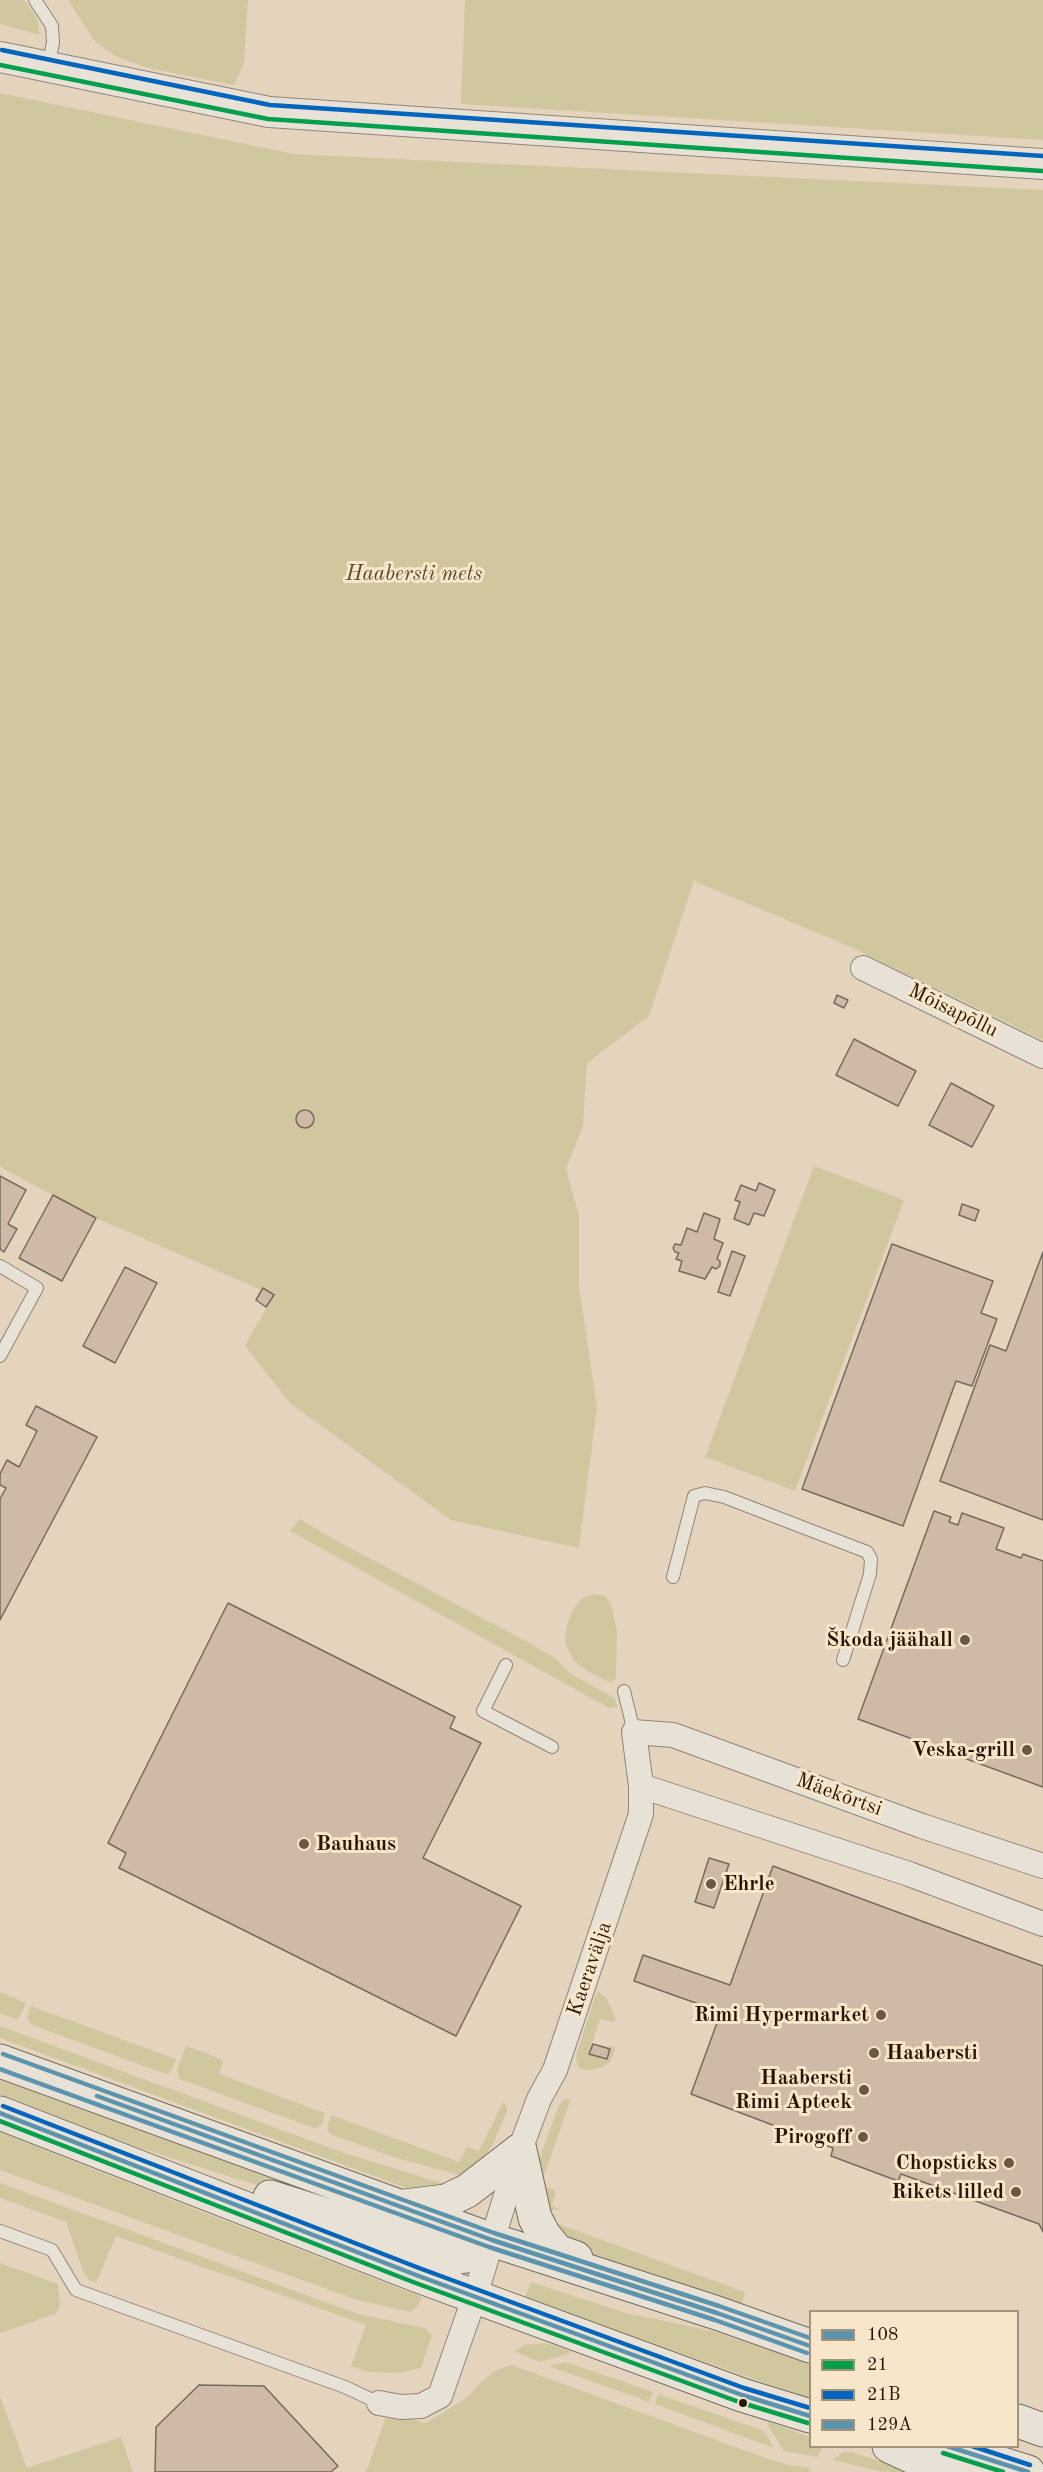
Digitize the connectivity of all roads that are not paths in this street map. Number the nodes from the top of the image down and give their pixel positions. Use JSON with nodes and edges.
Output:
{"nodes":[{"id":1,"x":35,"y":0,"type":"edge"},
{"id":2,"x":0,"y":57,"type":"edge"},
{"id":3,"x":48,"y":66,"type":"junction"},
{"id":4,"x":1043,"y":164,"type":"edge"},
{"id":5,"x":863,"y":968,"type":"dead end"},
{"id":6,"x":1043,"y":1056,"type":"edge"},
{"id":7,"x":0,"y":1266,"type":"edge"},
{"id":8,"x":0,"y":1356,"type":"edge"},
{"id":9,"x":673,"y":1576,"type":"dead end"},
{"id":10,"x":843,"y":1660,"type":"dead end"},
{"id":11,"x":506,"y":1665,"type":"dead end"},
{"id":12,"x":624,"y":1691,"type":"dead end"},
{"id":13,"x":634,"y":1732,"type":"junction"},
{"id":14,"x":552,"y":1747,"type":"dead end"},
{"id":15,"x":641,"y":1786,"type":"junction"},
{"id":16,"x":1043,"y":1866,"type":"edge"},
{"id":17,"x":1043,"y":1924,"type":"edge"},
{"id":18,"x":0,"y":2061,"type":"edge"},
{"id":19,"x":0,"y":2113,"type":"edge"},
{"id":20,"x":520,"y":2150,"type":"junction"},
{"id":21,"x":131,"y":2165,"type":"junction"},
{"id":22,"x":400,"y":2206,"type":"junction"},
{"id":23,"x":0,"y":2231,"type":"edge"},
{"id":24,"x":492,"y":2240,"type":"junction"},
{"id":25,"x":605,"y":2276,"type":"junction"},
{"id":26,"x":475,"y":2296,"type":"junction"},
{"id":27,"x":809,"y":2346,"type":"edge"},
{"id":28,"x":379,"y":2403,"type":"joint"},
{"id":29,"x":809,"y":2416,"type":"edge"},
{"id":30,"x":1019,"y":2422,"type":"edge"},
{"id":31,"x":1043,"y":2430,"type":"edge"},
{"id":32,"x":893,"y":2448,"type":"edge"},
{"id":33,"x":951,"y":2448,"type":"edge"},
{"id":34,"x":955,"y":2472,"type":"edge"},
{"id":35,"x":1028,"y":2472,"type":"edge"}],
"edges":[{"from":1,"to":3,"type":"lane"},
{"from":2,"to":3,"type":"street"},
{"from":3,"to":4,"type":"street"},
{"from":5,"to":6,"type":"street","name":"Mõisapõllu"},
{"from":7,"to":8,"type":"lane"},
{"from":9,"to":10,"type":"lane"},
{"from":11,"to":14,"type":"lane"},
{"from":12,"to":13,"type":"lane","name":"Kaeravälja"},
{"from":13,"to":15,"type":"street","name":"Kaeravälja"},
{"from":13,"to":16,"type":"street","name":"Mäekõrtsi"},
{"from":15,"to":17,"type":"street"},
{"from":15,"to":20,"type":"street","name":"Kaeravälja"},
{"from":18,"to":22,"type":"main road"},
{"from":19,"to":21,"type":"main road"},
{"from":20,"to":22,"type":"main road"},
{"from":20,"to":24,"type":"street","name":"Kaeravälja"},
{"from":20,"to":25,"type":"main road"},
{"from":21,"to":24,"type":"main road"},
{"from":21,"to":26,"type":"main road"},
{"from":22,"to":24,"type":"main road"},
{"from":23,"to":28,"type":"lane"},
{"from":24,"to":25,"type":"main road"},
{"from":24,"to":26,"type":"street","name":"Kaeravälja"},
{"from":25,"to":27,"type":"main road"},
{"from":26,"to":28,"type":"street","name":"Kaeravälja"},
{"from":26,"to":29,"type":"main road"},
{"from":30,"to":31,"type":"main road"},
{"from":32,"to":34,"type":"main road"},
{"from":33,"to":35,"type":"main road"}]}
